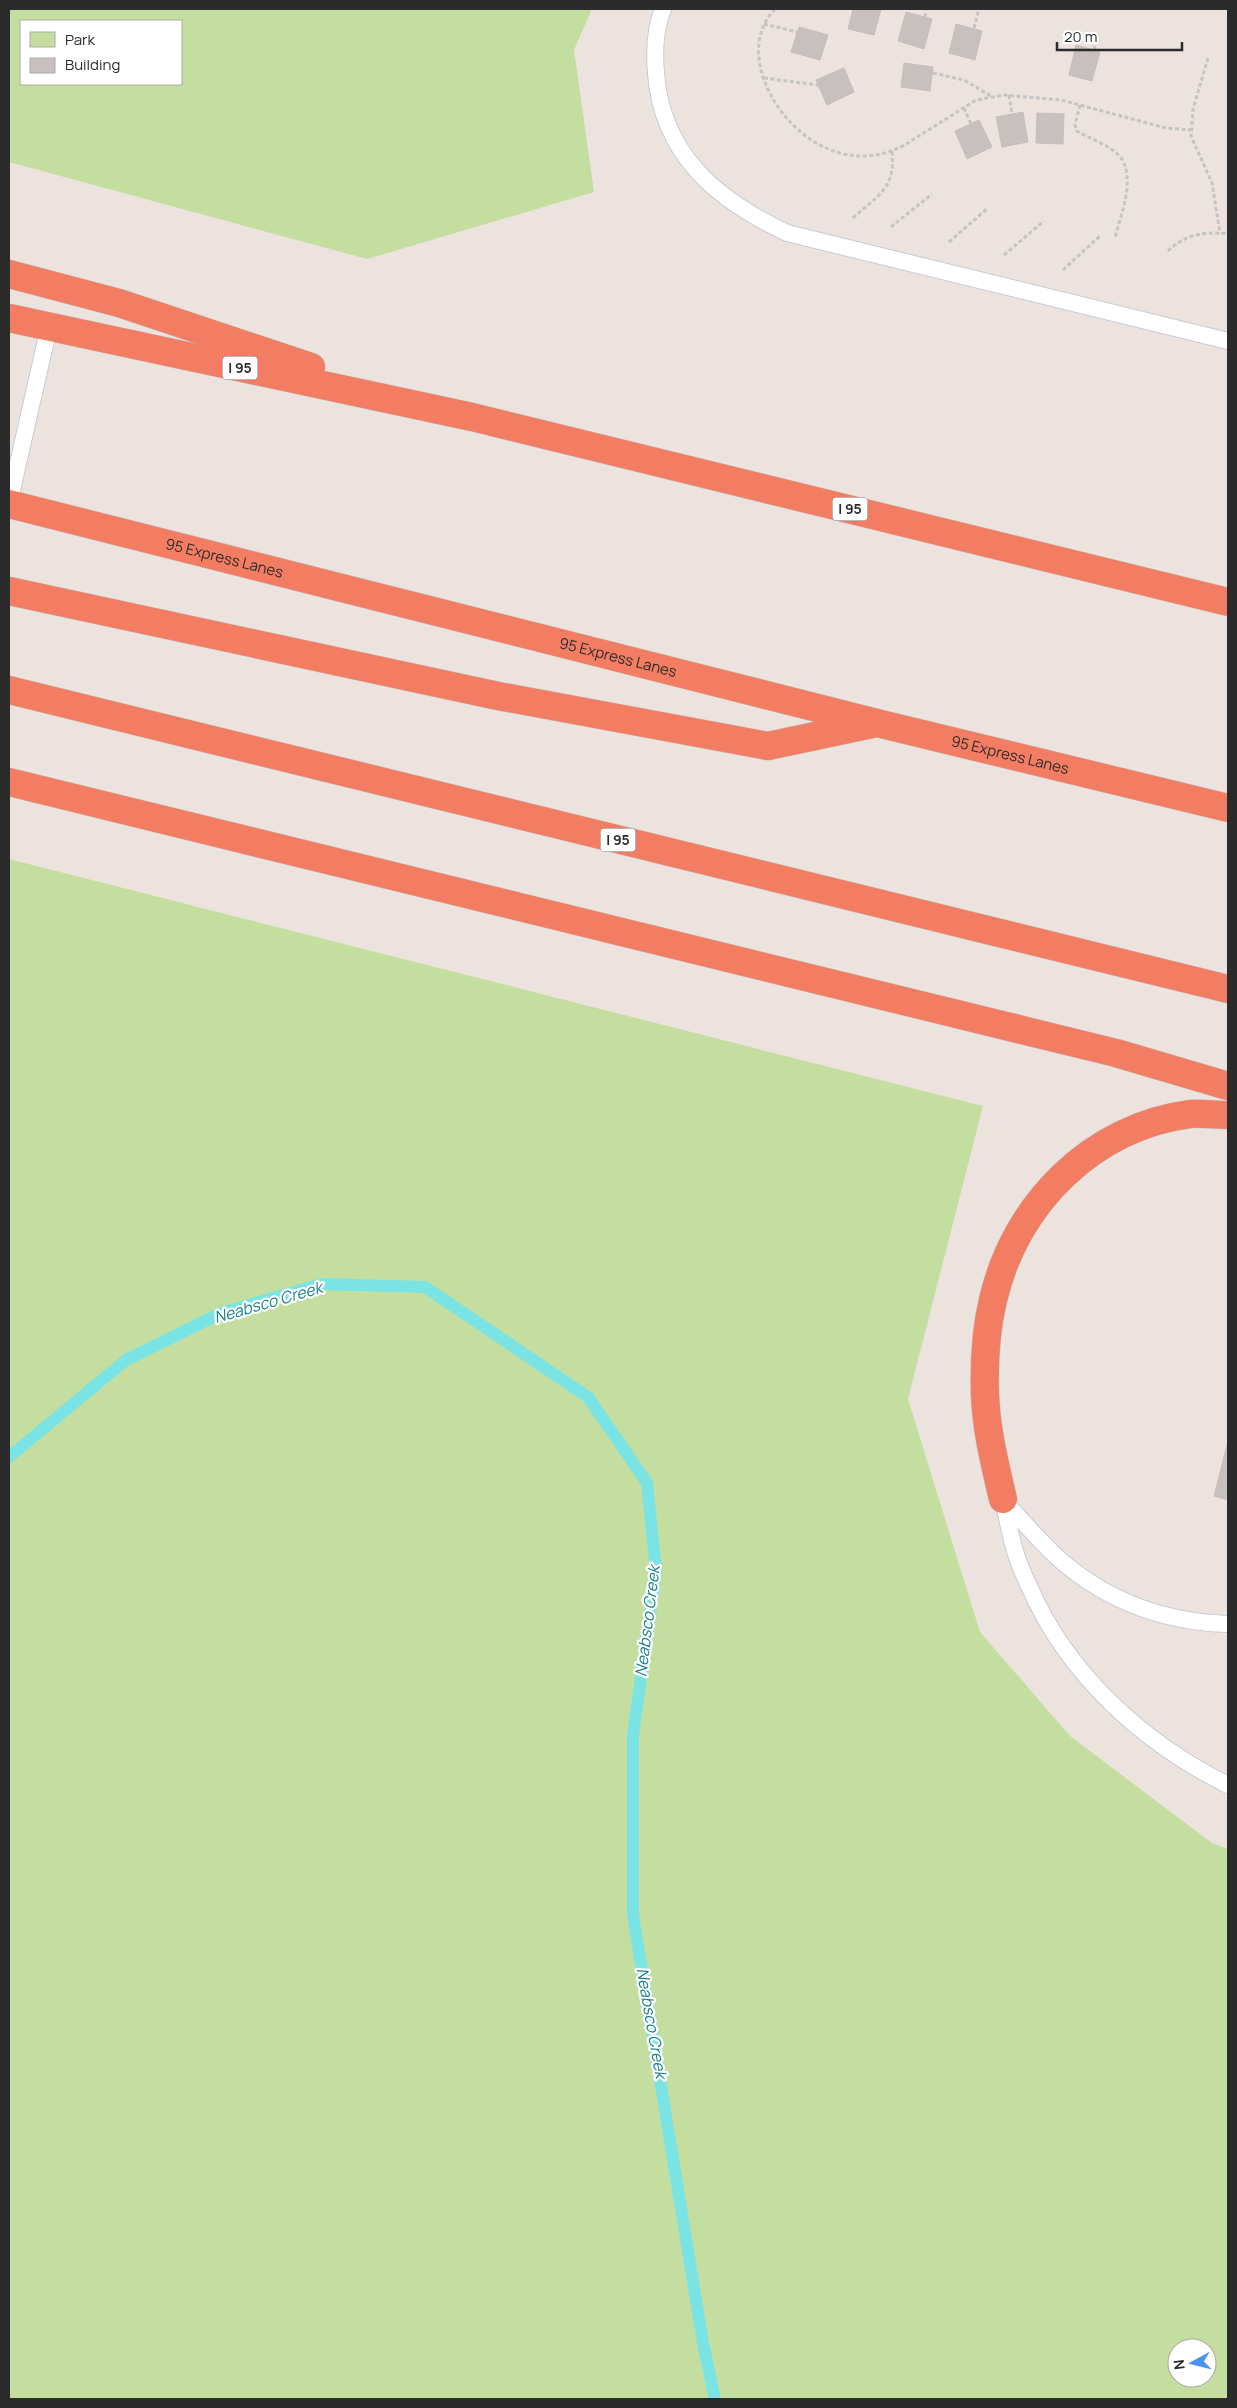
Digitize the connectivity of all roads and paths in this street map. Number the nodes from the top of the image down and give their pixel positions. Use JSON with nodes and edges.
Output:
{"nodes":[{"id":1,"x":663,"y":9,"type":"edge"},
{"id":2,"x":775,"y":9,"type":"edge"},
{"id":3,"x":926,"y":9,"type":"edge"},
{"id":4,"x":979,"y":9,"type":"edge"},
{"id":5,"x":925,"y":17,"type":"dead end"},
{"id":6,"x":764,"y":24,"type":"junction"},
{"id":7,"x":974,"y":28,"type":"dead end"},
{"id":8,"x":797,"y":32,"type":"dead end"},
{"id":9,"x":1098,"y":32,"type":"dead end"},
{"id":10,"x":1094,"y":50,"type":"dead end"},
{"id":11,"x":1208,"y":58,"type":"dead end"},
{"id":12,"x":933,"y":73,"type":"dead end"},
{"id":13,"x":764,"y":78,"type":"junction"},
{"id":14,"x":818,"y":85,"type":"dead end"},
{"id":15,"x":1009,"y":95,"type":"junction"},
{"id":16,"x":991,"y":96,"type":"junction"},
{"id":17,"x":1080,"y":105,"type":"junction"},
{"id":18,"x":964,"y":108,"type":"junction"},
{"id":19,"x":1012,"y":114,"type":"dead end"},
{"id":20,"x":971,"y":124,"type":"dead end"},
{"id":21,"x":1190,"y":130,"type":"junction"},
{"id":22,"x":892,"y":151,"type":"junction"},
{"id":23,"x":932,"y":194,"type":"dead end"},
{"id":24,"x":988,"y":208,"type":"dead end"},
{"id":25,"x":1044,"y":221,"type":"dead end"},
{"id":26,"x":1220,"y":232,"type":"junction"},
{"id":27,"x":1101,"y":234,"type":"dead end"},
{"id":28,"x":1228,"y":234,"type":"edge"},
{"id":29,"x":1115,"y":238,"type":"dead end"},
{"id":30,"x":826,"y":242,"type":"junction"},
{"id":31,"x":861,"y":251,"type":"junction"},
{"id":32,"x":1168,"y":251,"type":"dead end"},
{"id":33,"x":921,"y":265,"type":"junction"},
{"id":34,"x":9,"y":274,"type":"edge"},
{"id":35,"x":976,"y":279,"type":"junction"},
{"id":36,"x":1036,"y":294,"type":"junction"},
{"id":37,"x":9,"y":318,"type":"edge"},
{"id":38,"x":49,"y":327,"type":"junction"},
{"id":39,"x":1228,"y":341,"type":"edge"},
{"id":40,"x":472,"y":417,"type":"junction"},
{"id":41,"x":9,"y":503,"type":"edge"},
{"id":42,"x":9,"y":591,"type":"edge"},
{"id":43,"x":1228,"y":602,"type":"edge"},
{"id":44,"x":9,"y":690,"type":"edge"},
{"id":45,"x":877,"y":723,"type":"junction"},
{"id":46,"x":9,"y":782,"type":"edge"},
{"id":47,"x":1228,"y":808,"type":"edge"},
{"id":48,"x":1228,"y":989,"type":"edge"},
{"id":49,"x":1228,"y":1086,"type":"edge"},
{"id":50,"x":1228,"y":1115,"type":"edge"},
{"id":51,"x":1003,"y":1499,"type":"junction"},
{"id":52,"x":1228,"y":1624,"type":"edge"},
{"id":53,"x":1228,"y":1785,"type":"edge"}],
"edges":[{"from":1,"to":30,"type":"lane"},
{"from":2,"to":6,"type":"path"},
{"from":3,"to":5,"type":"path"},
{"from":4,"to":7,"type":"path"},
{"from":6,"to":8,"type":"path"},
{"from":6,"to":13,"type":"path"},
{"from":9,"to":10,"type":"path"},
{"from":11,"to":21,"type":"path"},
{"from":12,"to":16,"type":"path"},
{"from":13,"to":14,"type":"path"},
{"from":13,"to":22,"type":"path"},
{"from":15,"to":16,"type":"path"},
{"from":15,"to":17,"type":"path"},
{"from":15,"to":19,"type":"path"},
{"from":16,"to":18,"type":"path"},
{"from":17,"to":21,"type":"path"},
{"from":17,"to":29,"type":"path"},
{"from":18,"to":20,"type":"path"},
{"from":18,"to":22,"type":"path"},
{"from":21,"to":26,"type":"path"},
{"from":22,"to":30,"type":"path"},
{"from":23,"to":31,"type":"path"},
{"from":24,"to":33,"type":"path"},
{"from":25,"to":35,"type":"path"},
{"from":26,"to":28,"type":"path"},
{"from":26,"to":32,"type":"path"},
{"from":27,"to":36,"type":"path"},
{"from":30,"to":31,"type":"lane"},
{"from":31,"to":33,"type":"lane"},
{"from":33,"to":35,"type":"lane"},
{"from":34,"to":40,"type":"highway"},
{"from":35,"to":36,"type":"lane"},
{"from":36,"to":39,"type":"lane"},
{"from":37,"to":38,"type":"highway","number":"I 95"},
{"from":38,"to":40,"type":"highway","number":"I 95"},
{"from":38,"to":41,"type":"lane"},
{"from":40,"to":43,"type":"highway","number":"I 95"},
{"from":41,"to":45,"type":"highway","name":"95 Express Lanes"},
{"from":42,"to":45,"type":"highway"},
{"from":44,"to":48,"type":"highway","number":"I 95"},
{"from":45,"to":47,"type":"highway","name":"95 Express Lanes"},
{"from":46,"to":49,"type":"highway"},
{"from":50,"to":51,"type":"highway"},
{"from":51,"to":52,"type":"lane"},
{"from":51,"to":53,"type":"lane"}]}
